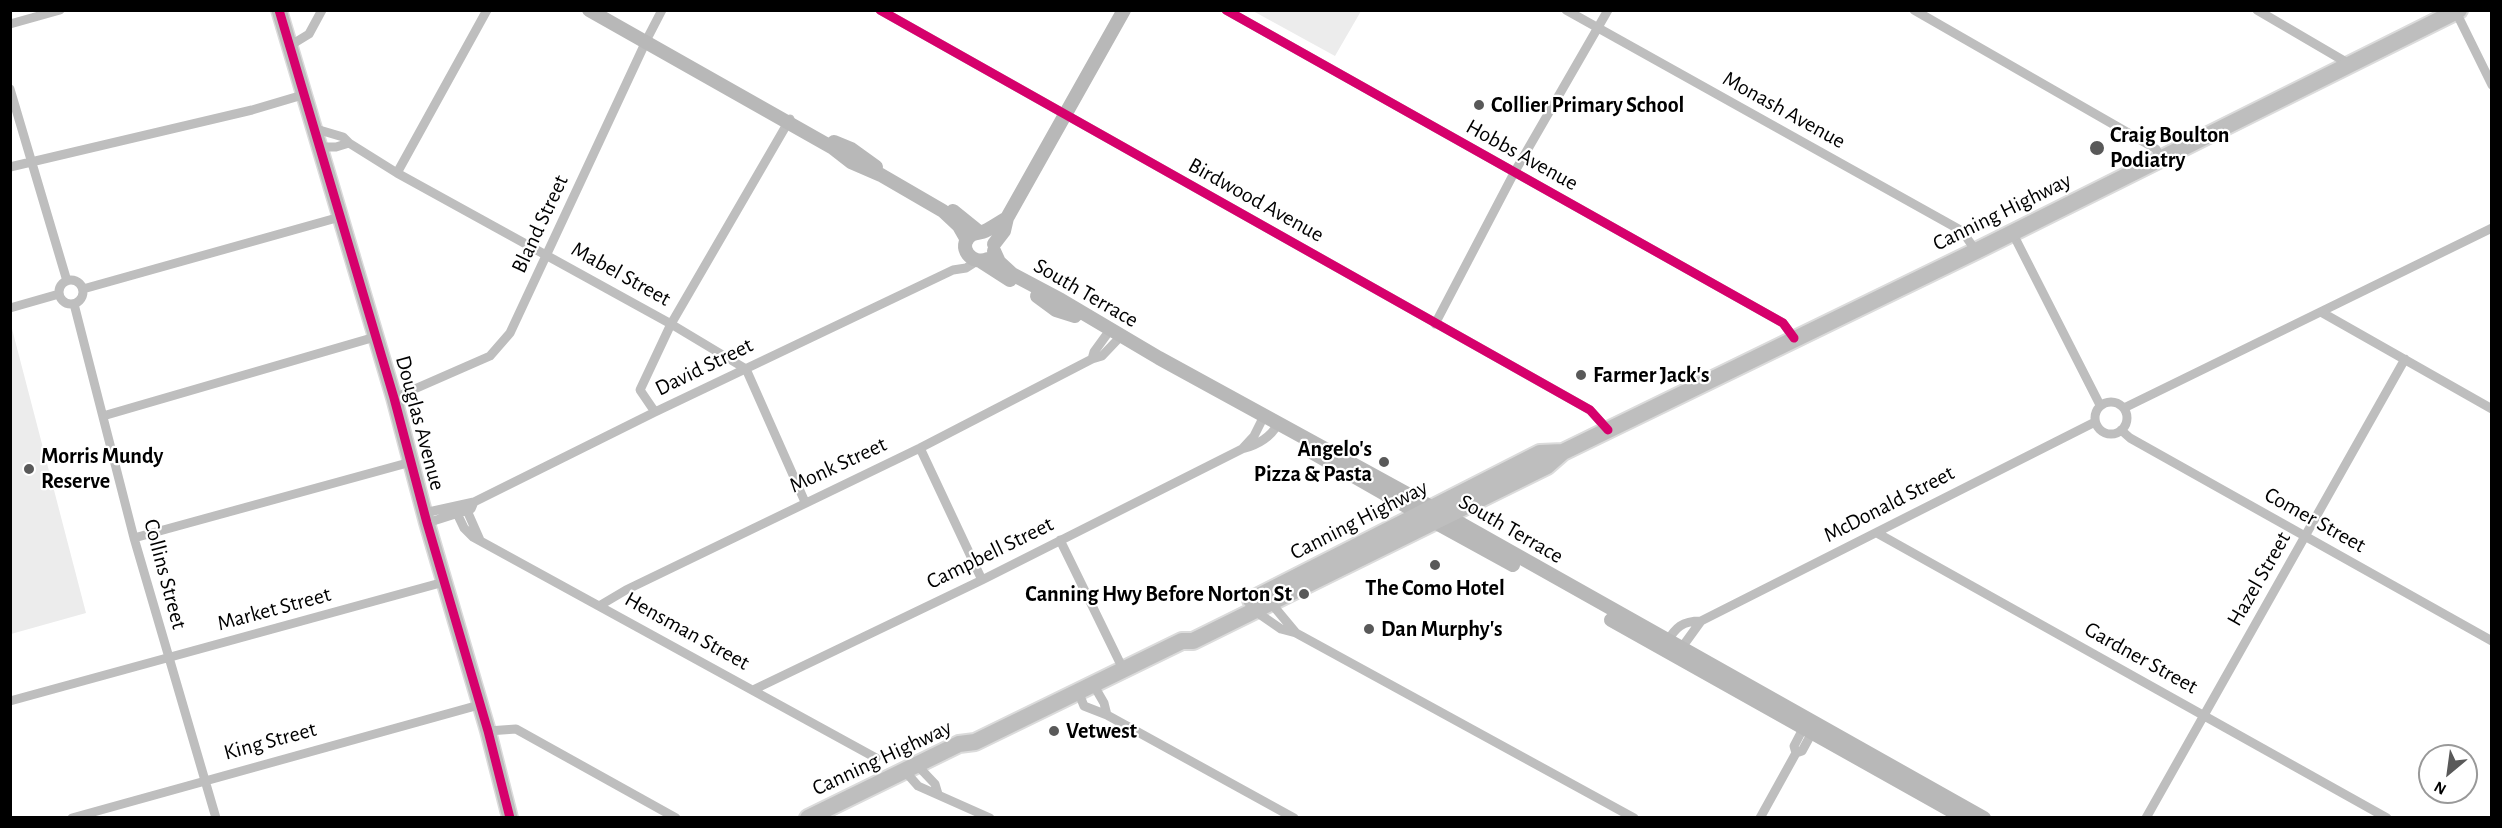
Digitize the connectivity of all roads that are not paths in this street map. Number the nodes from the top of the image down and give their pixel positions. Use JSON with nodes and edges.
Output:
{"nodes":[{"id":1,"x":60,"y":10,"type":"edge"},
{"id":2,"x":281,"y":10,"type":"edge"},
{"id":3,"x":322,"y":10,"type":"edge"},
{"id":4,"x":487,"y":10,"type":"edge"},
{"id":5,"x":589,"y":10,"type":"edge"},
{"id":6,"x":599,"y":10,"type":"edge"},
{"id":7,"x":662,"y":10,"type":"edge"},
{"id":8,"x":880,"y":10,"type":"edge"},
{"id":9,"x":1124,"y":10,"type":"edge"},
{"id":10,"x":1226,"y":10,"type":"edge"},
{"id":11,"x":1566,"y":10,"type":"edge"},
{"id":12,"x":1608,"y":10,"type":"edge"},
{"id":13,"x":1914,"y":10,"type":"edge"},
{"id":14,"x":2258,"y":10,"type":"edge"},
{"id":15,"x":2457,"y":11,"type":"edge"},
{"id":16,"x":10,"y":24,"type":"edge"},
{"id":17,"x":1598,"y":28,"type":"junction"},
{"id":18,"x":646,"y":40,"type":"junction"},
{"id":19,"x":290,"y":42,"type":"junction"},
{"id":20,"x":2351,"y":65,"type":"junction"},
{"id":21,"x":2492,"y":85,"type":"edge"},
{"id":22,"x":10,"y":89,"type":"edge"},
{"id":23,"x":306,"y":94,"type":"junction"},
{"id":24,"x":1065,"y":116,"type":"junction"},
{"id":25,"x":789,"y":120,"type":"junction"},
{"id":26,"x":316,"y":129,"type":"junction"},
{"id":27,"x":349,"y":143,"type":"junction"},
{"id":28,"x":321,"y":147,"type":"junction"},
{"id":29,"x":2161,"y":159,"type":"junction"},
{"id":30,"x":32,"y":162,"type":"junction"},
{"id":31,"x":10,"y":167,"type":"edge"},
{"id":32,"x":396,"y":173,"type":"junction"},
{"id":33,"x":1514,"y":173,"type":"junction"},
{"id":34,"x":340,"y":217,"type":"junction"},
{"id":35,"x":1007,"y":218,"type":"junction"},
{"id":36,"x":2492,"y":228,"type":"edge"},
{"id":37,"x":981,"y":232,"type":"junction"},
{"id":38,"x":2012,"y":232,"type":"junction"},
{"id":39,"x":966,"y":246,"type":"junction"},
{"id":40,"x":994,"y":248,"type":"junction"},
{"id":41,"x":1976,"y":250,"type":"junction"},
{"id":42,"x":547,"y":256,"type":"junction"},
{"id":43,"x":979,"y":261,"type":"junction"},
{"id":44,"x":952,"y":270,"type":"junction"},
{"id":45,"x":67,"y":281,"type":"junction"},
{"id":46,"x":83,"y":289,"type":"junction"},
{"id":47,"x":59,"y":294,"type":"junction"},
{"id":48,"x":74,"y":304,"type":"junction"},
{"id":49,"x":10,"y":308,"type":"edge"},
{"id":50,"x":2320,"y":312,"type":"junction"},
{"id":51,"x":671,"y":324,"type":"junction"},
{"id":52,"x":1435,"y":324,"type":"junction"},
{"id":53,"x":1114,"y":335,"type":"junction"},
{"id":54,"x":375,"y":337,"type":"junction"},
{"id":55,"x":1794,"y":338,"type":"junction"},
{"id":56,"x":2405,"y":360,"type":"junction"},
{"id":57,"x":746,"y":369,"type":"junction"},
{"id":58,"x":394,"y":398,"type":"junction"},
{"id":59,"x":2100,"y":405,"type":"junction"},
{"id":60,"x":2124,"y":408,"type":"junction"},
{"id":61,"x":2492,"y":409,"type":"edge"},
{"id":62,"x":655,"y":412,"type":"junction"},
{"id":63,"x":103,"y":416,"type":"junction"},
{"id":64,"x":1262,"y":419,"type":"junction"},
{"id":65,"x":2095,"y":422,"type":"junction"},
{"id":66,"x":1276,"y":427,"type":"junction"},
{"id":67,"x":1608,"y":430,"type":"junction"},
{"id":68,"x":2121,"y":430,"type":"junction"},
{"id":69,"x":920,"y":448,"type":"junction"},
{"id":70,"x":1242,"y":449,"type":"junction"},
{"id":71,"x":411,"y":462,"type":"junction"},
{"id":72,"x":805,"y":502,"type":"junction"},
{"id":73,"x":461,"y":508,"type":"junction"},
{"id":74,"x":1432,"y":514,"type":"junction"},
{"id":75,"x":425,"y":518,"type":"junction"},
{"id":76,"x":1877,"y":533,"type":"junction"},
{"id":77,"x":2306,"y":537,"type":"junction"},
{"id":78,"x":134,"y":538,"type":"junction"},
{"id":79,"x":1060,"y":540,"type":"junction"},
{"id":80,"x":982,"y":579,"type":"junction"},
{"id":81,"x":444,"y":582,"type":"junction"},
{"id":82,"x":1271,"y":603,"type":"junction"},
{"id":83,"x":599,"y":606,"type":"junction"},
{"id":84,"x":1255,"y":611,"type":"junction"},
{"id":85,"x":1701,"y":621,"type":"junction"},
{"id":86,"x":1296,"y":633,"type":"junction"},
{"id":87,"x":1182,"y":641,"type":"junction"},
{"id":88,"x":2492,"y":641,"type":"edge"},
{"id":89,"x":1665,"y":645,"type":"junction"},
{"id":90,"x":1679,"y":653,"type":"junction"},
{"id":91,"x":168,"y":659,"type":"junction"},
{"id":92,"x":1123,"y":669,"type":"junction"},
{"id":93,"x":1086,"y":688,"type":"junction"},
{"id":94,"x":753,"y":690,"type":"junction"},
{"id":95,"x":10,"y":701,"type":"edge"},
{"id":96,"x":479,"y":705,"type":"junction"},
{"id":97,"x":1107,"y":715,"type":"junction"},
{"id":98,"x":2204,"y":715,"type":"junction"},
{"id":99,"x":1810,"y":727,"type":"junction"},
{"id":100,"x":488,"y":731,"type":"junction"},
{"id":101,"x":876,"y":758,"type":"dead end"},
{"id":102,"x":914,"y":771,"type":"junction"},
{"id":103,"x":204,"y":780,"type":"junction"},
{"id":104,"x":938,"y":794,"type":"junction"},
{"id":105,"x":72,"y":818,"type":"edge"},
{"id":106,"x":216,"y":818,"type":"edge"},
{"id":107,"x":510,"y":818,"type":"edge"},
{"id":108,"x":676,"y":818,"type":"edge"},
{"id":109,"x":808,"y":818,"type":"edge"},
{"id":110,"x":832,"y":818,"type":"edge"},
{"id":111,"x":990,"y":818,"type":"edge"},
{"id":112,"x":1294,"y":818,"type":"edge"},
{"id":113,"x":1634,"y":818,"type":"edge"},
{"id":114,"x":1760,"y":818,"type":"edge"},
{"id":115,"x":1964,"y":818,"type":"edge"},
{"id":116,"x":1984,"y":818,"type":"edge"},
{"id":117,"x":2146,"y":818,"type":"edge"},
{"id":118,"x":2387,"y":818,"type":"edge"}],
"edges":[{"from":1,"to":16,"type":"street"},
{"from":2,"to":19,"type":"main road","name":"Douglas Avenue"},
{"from":3,"to":19,"type":"street"},
{"from":4,"to":32,"type":"street"},
{"from":5,"to":18,"type":"main road"},
{"from":6,"to":18,"type":"main road"},
{"from":7,"to":18,"type":"street","name":"Bland Street"},
{"from":8,"to":24,"type":"street","name":"Birdwood Avenue"},
{"from":9,"to":24,"type":"main road"},
{"from":10,"to":33,"type":"street","name":"Hobbs Avenue"},
{"from":11,"to":17,"type":"street","name":"Monash Avenue"},
{"from":12,"to":17,"type":"street"},
{"from":13,"to":29,"type":"street"},
{"from":14,"to":20,"type":"street"},
{"from":15,"to":20,"type":"highway","name":"Canning Highway"},
{"from":15,"to":21,"type":"street"},
{"from":17,"to":33,"type":"street"},
{"from":17,"to":41,"type":"street","name":"Monash Avenue"},
{"from":18,"to":25,"type":"main road"},
{"from":18,"to":42,"type":"street","name":"Bland Street"},
{"from":19,"to":23,"type":"main road","name":"Douglas Avenue"},
{"from":20,"to":29,"type":"highway","name":"Canning Highway"},
{"from":22,"to":30,"type":"street"},
{"from":23,"to":26,"type":"main road","name":"Douglas Avenue"},
{"from":23,"to":30,"type":"street"},
{"from":24,"to":35,"type":"main road"},
{"from":24,"to":52,"type":"street","name":"Birdwood Avenue"},
{"from":25,"to":37,"type":"main road"},
{"from":25,"to":39,"type":"main road"},
{"from":25,"to":51,"type":"street"},
{"from":26,"to":27,"type":"street","name":"Mabel Street"},
{"from":26,"to":28,"type":"main road","name":"Douglas Avenue"},
{"from":27,"to":28,"type":"street"},
{"from":27,"to":32,"type":"street","name":"Mabel Street"},
{"from":28,"to":34,"type":"main road","name":"Douglas Avenue"},
{"from":29,"to":38,"type":"highway","name":"Canning Highway"},
{"from":30,"to":31,"type":"street"},
{"from":30,"to":45,"type":"street"},
{"from":32,"to":42,"type":"street","name":"Mabel Street"},
{"from":33,"to":52,"type":"street"},
{"from":33,"to":55,"type":"street","name":"Hobbs Avenue"},
{"from":34,"to":46,"type":"street"},
{"from":34,"to":54,"type":"main road","name":"Douglas Avenue"},
{"from":35,"to":37,"type":"main road"},
{"from":35,"to":40,"type":"main road"},
{"from":36,"to":50,"type":"street"},
{"from":37,"to":39,"type":"main road"},
{"from":37,"to":40,"type":"main road"},
{"from":38,"to":41,"type":"highway","name":"Canning Highway"},
{"from":38,"to":59,"type":"street"},
{"from":39,"to":43,"type":"main road"},
{"from":39,"to":44,"type":"street","name":"David Street"},
{"from":40,"to":43,"type":"main road"},
{"from":40,"to":53,"type":"main road","name":"South Terrace"},
{"from":41,"to":55,"type":"highway","name":"Canning Highway"},
{"from":42,"to":51,"type":"street","name":"Mabel Street"},
{"from":42,"to":58,"type":"street","name":"Bland Street"},
{"from":43,"to":44,"type":"street","name":"David Street"},
{"from":43,"to":53,"type":"main road","name":"South Terrace"},
{"from":44,"to":57,"type":"street","name":"David Street"},
{"from":45,"to":46,"type":"street"},
{"from":45,"to":47,"type":"street"},
{"from":46,"to":48,"type":"street"},
{"from":47,"to":48,"type":"street"},
{"from":47,"to":49,"type":"street"},
{"from":48,"to":63,"type":"street","name":"Collins Street"},
{"from":50,"to":56,"type":"street"},
{"from":50,"to":60,"type":"street"},
{"from":51,"to":57,"type":"street","name":"Mabel Street"},
{"from":51,"to":62,"type":"street"},
{"from":52,"to":67,"type":"street","name":"Birdwood Avenue"},
{"from":53,"to":64,"type":"main road","name":"South Terrace"},
{"from":53,"to":69,"type":"street","name":"Monk Street"},
{"from":54,"to":58,"type":"main road","name":"Douglas Avenue"},
{"from":54,"to":63,"type":"street"},
{"from":55,"to":67,"type":"highway","name":"Canning Highway"},
{"from":56,"to":61,"type":"street"},
{"from":56,"to":77,"type":"street","name":"Hazel Street"},
{"from":57,"to":62,"type":"street","name":"David Street"},
{"from":57,"to":72,"type":"street"},
{"from":58,"to":71,"type":"main road","name":"Douglas Avenue"},
{"from":59,"to":60,"type":"street"},
{"from":59,"to":65,"type":"street"},
{"from":60,"to":68,"type":"street"},
{"from":62,"to":73,"type":"street","name":"David Street"},
{"from":63,"to":78,"type":"street","name":"Collins Street"},
{"from":64,"to":66,"type":"main road","name":"South Terrace"},
{"from":64,"to":70,"type":"street","name":"Campbell Street"},
{"from":65,"to":68,"type":"street"},
{"from":65,"to":76,"type":"street","name":"McDonald Street"},
{"from":66,"to":70,"type":"street","name":"Campbell Street"},
{"from":66,"to":74,"type":"main road","name":"South Terrace"},
{"from":67,"to":74,"type":"highway","name":"Canning Highway"},
{"from":68,"to":77,"type":"street","name":"Comer Street"},
{"from":69,"to":72,"type":"street","name":"Monk Street"},
{"from":69,"to":80,"type":"street"},
{"from":70,"to":79,"type":"street","name":"Campbell Street"},
{"from":71,"to":75,"type":"main road","name":"Douglas Avenue"},
{"from":71,"to":78,"type":"street"},
{"from":72,"to":83,"type":"street","name":"Monk Street"},
{"from":73,"to":75,"type":"street","name":"David Street"},
{"from":73,"to":83,"type":"street","name":"Hensman Street"},
{"from":74,"to":82,"type":"highway","name":"Canning Highway"},
{"from":74,"to":87,"type":"highway","name":"Canning Highway"},
{"from":74,"to":89,"type":"main road","name":"South Terrace"},
{"from":75,"to":81,"type":"main road","name":"Douglas Avenue"},
{"from":76,"to":85,"type":"street","name":"McDonald Street"},
{"from":76,"to":98,"type":"street","name":"Gardner Street"},
{"from":77,"to":88,"type":"street","name":"Comer Street"},
{"from":77,"to":98,"type":"street","name":"Hazel Street"},
{"from":78,"to":91,"type":"street","name":"Collins Street"},
{"from":79,"to":80,"type":"street","name":"Campbell Street"},
{"from":79,"to":92,"type":"street"},
{"from":80,"to":94,"type":"street","name":"Campbell Street"},
{"from":81,"to":91,"type":"street","name":"Market Street"},
{"from":81,"to":96,"type":"main road","name":"Douglas Avenue"},
{"from":82,"to":84,"type":"highway","name":"Canning Highway"},
{"from":82,"to":86,"type":"street"},
{"from":83,"to":94,"type":"street","name":"Hensman Street"},
{"from":84,"to":86,"type":"street"},
{"from":84,"to":87,"type":"highway","name":"Canning Highway"},
{"from":85,"to":89,"type":"street","name":"McDonald Street"},
{"from":85,"to":90,"type":"street","name":"McDonald Street"},
{"from":86,"to":113,"type":"street"},
{"from":87,"to":92,"type":"highway","name":"Canning Highway"},
{"from":89,"to":90,"type":"main road","name":"South Terrace"},
{"from":90,"to":99,"type":"main road","name":"South Terrace"},
{"from":91,"to":95,"type":"street","name":"Market Street"},
{"from":91,"to":103,"type":"street","name":"Collins Street"},
{"from":92,"to":93,"type":"highway","name":"Canning Highway"},
{"from":93,"to":97,"type":"street"},
{"from":93,"to":97,"type":"street"},
{"from":93,"to":102,"type":"highway","name":"Canning Highway"},
{"from":94,"to":101,"type":"street","name":"Hensman Street"},
{"from":96,"to":100,"type":"main road","name":"Douglas Avenue"},
{"from":96,"to":103,"type":"street","name":"King Street"},
{"from":97,"to":112,"type":"street"},
{"from":98,"to":117,"type":"street","name":"Hazel Street"},
{"from":98,"to":118,"type":"street","name":"Gardner Street"},
{"from":99,"to":114,"type":"street"},
{"from":99,"to":115,"type":"main road","name":"South Terrace"},
{"from":99,"to":116,"type":"main road","name":"South Terrace"},
{"from":100,"to":107,"type":"main road","name":"Douglas Avenue"},
{"from":100,"to":108,"type":"street"},
{"from":102,"to":104,"type":"street"},
{"from":102,"to":104,"type":"street"},
{"from":102,"to":109,"type":"highway","name":"Canning Highway"},
{"from":102,"to":110,"type":"highway","name":"Canning Highway"},
{"from":103,"to":105,"type":"street","name":"King Street"},
{"from":103,"to":106,"type":"street","name":"Collins Street"},
{"from":104,"to":111,"type":"street"}]}
